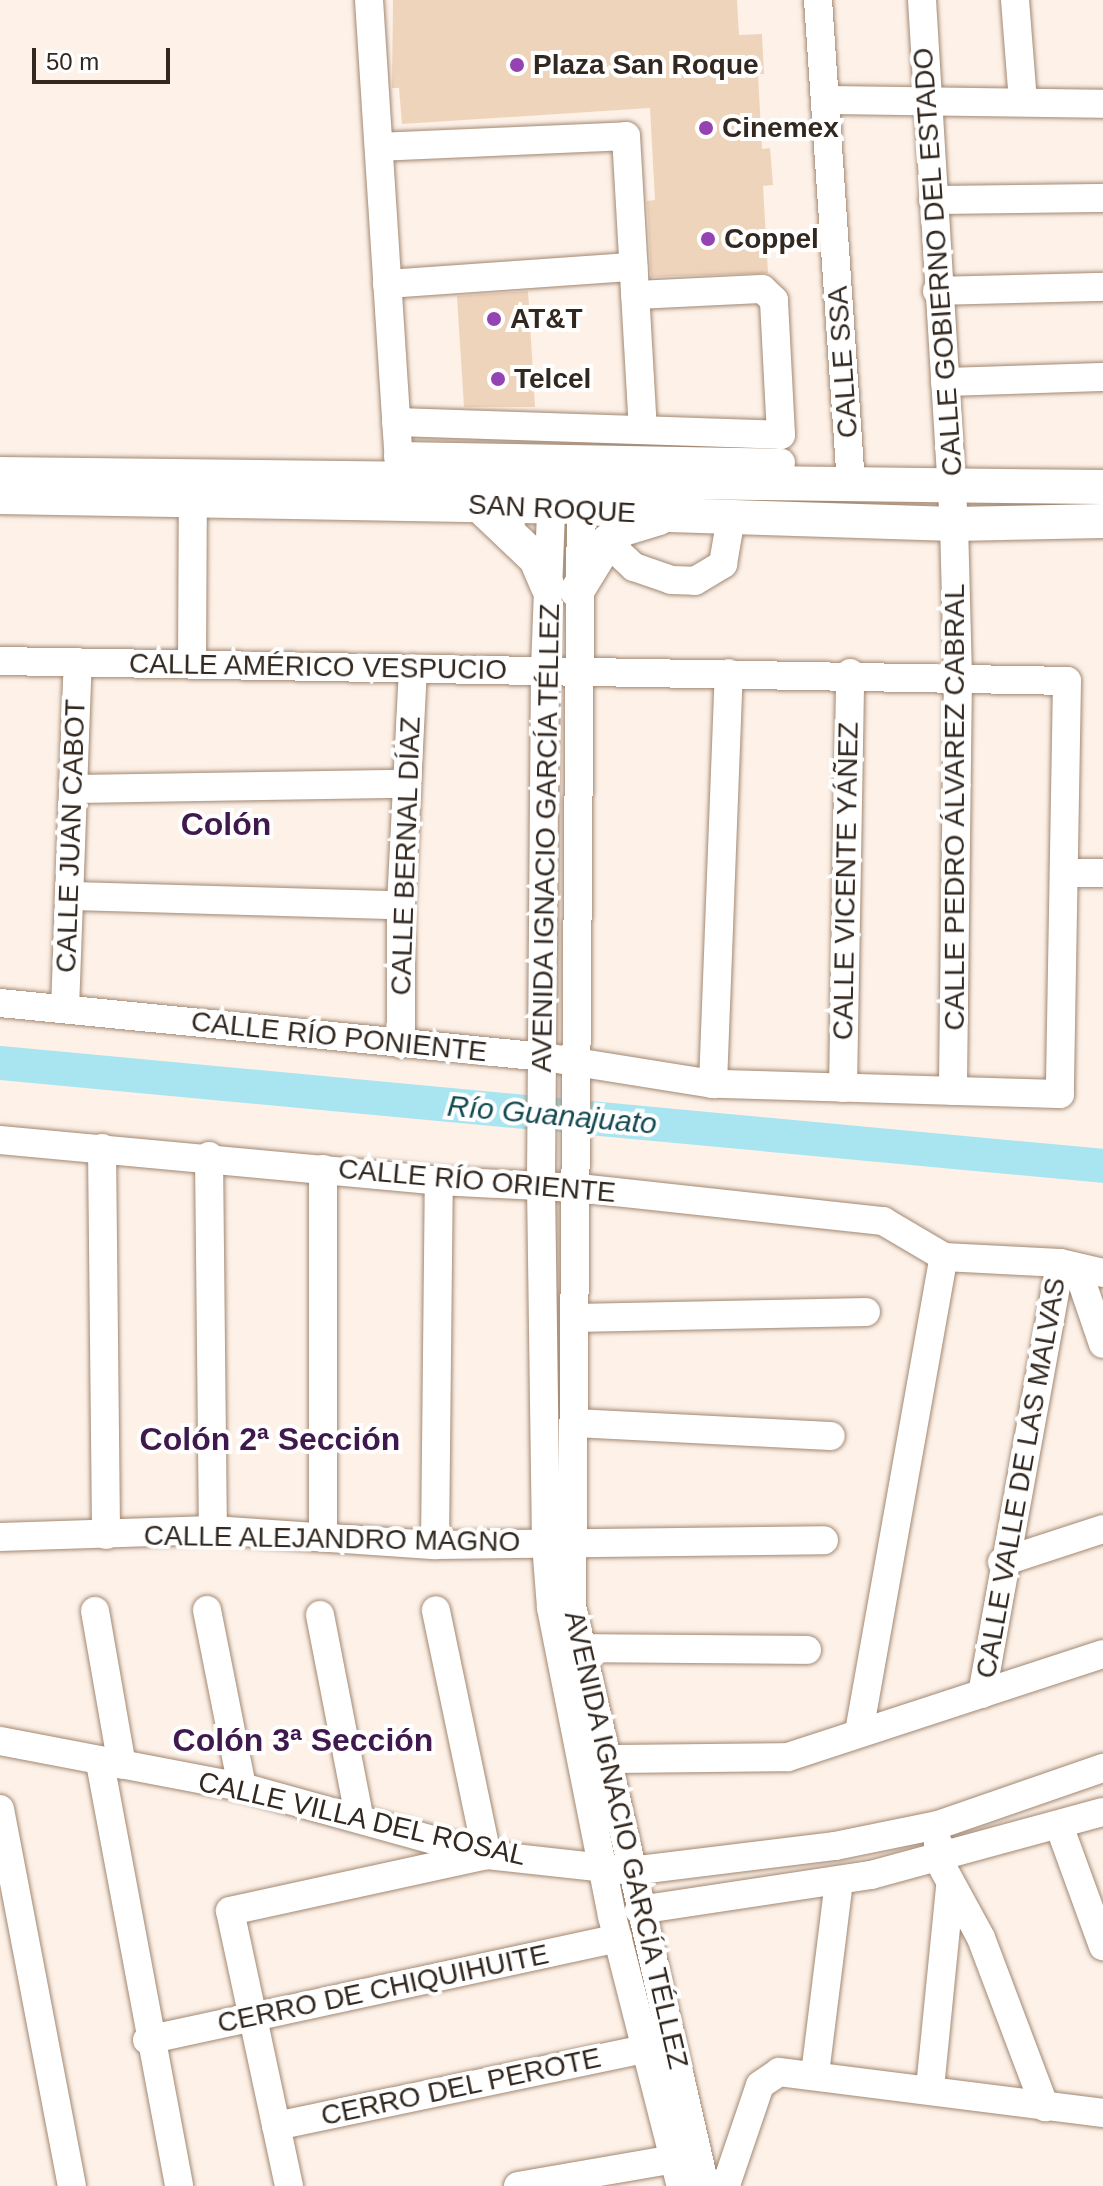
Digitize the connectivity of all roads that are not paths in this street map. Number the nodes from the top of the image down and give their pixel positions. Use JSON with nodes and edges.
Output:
{"nodes":[{"id":1,"x":369,"y":0,"type":"edge"},
{"id":2,"x":818,"y":0,"type":"edge"},
{"id":3,"x":922,"y":0,"type":"edge"},
{"id":4,"x":1015,"y":0,"type":"edge"},
{"id":5,"x":928,"y":99,"type":"junction"},
{"id":6,"x":826,"y":100,"type":"junction"},
{"id":7,"x":1023,"y":101,"type":"junction"},
{"id":8,"x":1103,"y":104,"type":"edge"},
{"id":9,"x":379,"y":147,"type":"junction"},
{"id":10,"x":1103,"y":198,"type":"edge"},
{"id":11,"x":933,"y":200,"type":"junction"},
{"id":12,"x":633,"y":267,"type":"junction"},
{"id":13,"x":387,"y":284,"type":"junction"},
{"id":14,"x":1103,"y":287,"type":"edge"},
{"id":15,"x":937,"y":291,"type":"junction"},
{"id":16,"x":635,"y":295,"type":"junction"},
{"id":17,"x":1103,"y":377,"type":"edge"},
{"id":18,"x":945,"y":382,"type":"junction"},
{"id":19,"x":396,"y":422,"type":"junction"},
{"id":20,"x":649,"y":446,"type":"junction"},
{"id":21,"x":781,"y":461,"type":"junction"},
{"id":22,"x":407,"y":463,"type":"junction"},
{"id":23,"x":0,"y":474,"type":"edge"},
{"id":24,"x":851,"y":484,"type":"junction"},
{"id":25,"x":952,"y":484,"type":"junction"},
{"id":26,"x":1103,"y":487,"type":"edge"},
{"id":27,"x":559,"y":493,"type":"junction"},
{"id":28,"x":0,"y":497,"type":"edge"},
{"id":29,"x":193,"y":500,"type":"junction"},
{"id":30,"x":479,"y":505,"type":"junction"},
{"id":31,"x":669,"y":515,"type":"junction"},
{"id":32,"x":731,"y":517,"type":"junction"},
{"id":33,"x":1103,"y":521,"type":"edge"},
{"id":34,"x":954,"y":524,"type":"junction"},
{"id":35,"x":607,"y":542,"type":"junction"},
{"id":36,"x":563,"y":589,"type":"junction"},
{"id":37,"x":0,"y":661,"type":"edge"},
{"id":38,"x":78,"y":662,"type":"junction"},
{"id":39,"x":192,"y":664,"type":"junction"},
{"id":40,"x":413,"y":668,"type":"junction"},
{"id":41,"x":583,"y":670,"type":"junction"},
{"id":42,"x":545,"y":671,"type":"junction"},
{"id":43,"x":729,"y":673,"type":"junction"},
{"id":44,"x":850,"y":673,"type":"junction"},
{"id":45,"x":958,"y":675,"type":"junction"},
{"id":46,"x":405,"y":784,"type":"junction"},
{"id":47,"x":74,"y":789,"type":"junction"},
{"id":48,"x":1065,"y":873,"type":"junction"},
{"id":49,"x":1103,"y":873,"type":"edge"},
{"id":50,"x":69,"y":896,"type":"junction"},
{"id":51,"x":401,"y":905,"type":"junction"},
{"id":52,"x":0,"y":1003,"type":"edge"},
{"id":53,"x":65,"y":1009,"type":"junction"},
{"id":54,"x":401,"y":1044,"type":"junction"},
{"id":55,"x":544,"y":1061,"type":"junction"},
{"id":56,"x":576,"y":1067,"type":"junction"},
{"id":57,"x":713,"y":1084,"type":"junction"},
{"id":58,"x":843,"y":1088,"type":"junction"},
{"id":59,"x":953,"y":1091,"type":"junction"},
{"id":60,"x":0,"y":1140,"type":"edge"},
{"id":61,"x":102,"y":1148,"type":"junction"},
{"id":62,"x":209,"y":1156,"type":"junction"},
{"id":63,"x":323,"y":1169,"type":"junction"},
{"id":64,"x":541,"y":1178,"type":"junction"},
{"id":65,"x":579,"y":1179,"type":"junction"},
{"id":66,"x":439,"y":1181,"type":"junction"},
{"id":67,"x":944,"y":1257,"type":"junction"},
{"id":68,"x":1080,"y":1269,"type":"edge"},
{"id":69,"x":866,"y":1312,"type":"dead end"},
{"id":70,"x":577,"y":1318,"type":"junction"},
{"id":71,"x":1103,"y":1344,"type":"edge"},
{"id":72,"x":574,"y":1423,"type":"junction"},
{"id":73,"x":831,"y":1436,"type":"dead end"},
{"id":74,"x":1103,"y":1529,"type":"edge"},
{"id":75,"x":213,"y":1530,"type":"junction"},
{"id":76,"x":323,"y":1534,"type":"junction"},
{"id":77,"x":106,"y":1535,"type":"junction"},
{"id":78,"x":0,"y":1537,"type":"edge"},
{"id":79,"x":824,"y":1540,"type":"dead end"},
{"id":80,"x":557,"y":1544,"type":"junction"},
{"id":81,"x":435,"y":1545,"type":"junction"},
{"id":82,"x":1002,"y":1562,"type":"junction"},
{"id":83,"x":207,"y":1610,"type":"dead end"},
{"id":84,"x":436,"y":1610,"type":"dead end"},
{"id":85,"x":95,"y":1611,"type":"dead end"},
{"id":86,"x":320,"y":1615,"type":"dead end"},
{"id":87,"x":580,"y":1648,"type":"junction"},
{"id":88,"x":807,"y":1650,"type":"dead end"},
{"id":89,"x":1103,"y":1654,"type":"edge"},
{"id":90,"x":982,"y":1694,"type":"junction"},
{"id":91,"x":859,"y":1732,"type":"junction"},
{"id":92,"x":2,"y":1735,"type":"edge"},
{"id":93,"x":606,"y":1759,"type":"junction"},
{"id":94,"x":111,"y":1764,"type":"junction"},
{"id":95,"x":1103,"y":1768,"type":"edge"},
{"id":96,"x":242,"y":1787,"type":"junction"},
{"id":97,"x":0,"y":1809,"type":"edge"},
{"id":98,"x":1103,"y":1812,"type":"edge"},
{"id":99,"x":359,"y":1815,"type":"junction"},
{"id":100,"x":938,"y":1825,"type":"junction"},
{"id":101,"x":1060,"y":1828,"type":"junction"},
{"id":102,"x":487,"y":1855,"type":"junction"},
{"id":103,"x":938,"y":1859,"type":"junction"},
{"id":104,"x":602,"y":1869,"type":"junction"},
{"id":105,"x":631,"y":1871,"type":"junction"},
{"id":106,"x":839,"y":1881,"type":"junction"},
{"id":107,"x":950,"y":1887,"type":"junction"},
{"id":108,"x":639,"y":1910,"type":"junction"},
{"id":109,"x":618,"y":1938,"type":"junction"},
{"id":110,"x":1103,"y":1946,"type":"edge"},
{"id":111,"x":250,"y":2017,"type":"junction"},
{"id":112,"x":147,"y":2040,"type":"junction"},
{"id":113,"x":645,"y":2049,"type":"junction"},
{"id":114,"x":815,"y":2074,"type":"junction"},
{"id":115,"x":930,"y":2088,"type":"junction"},
{"id":116,"x":1045,"y":2107,"type":"junction"},
{"id":117,"x":1103,"y":2113,"type":"edge"},
{"id":118,"x":276,"y":2126,"type":"junction"},
{"id":119,"x":677,"y":2172,"type":"edge"},
{"id":120,"x":721,"y":2185,"type":"edge"},
{"id":121,"x":72,"y":2186,"type":"edge"},
{"id":122,"x":179,"y":2186,"type":"edge"},
{"id":123,"x":289,"y":2186,"type":"edge"},
{"id":124,"x":518,"y":2186,"type":"edge"}],
"edges":[{"from":1,"to":9,"type":"street"},
{"from":2,"to":6,"type":"street","name":"CALLE SSA"},
{"from":3,"to":5,"type":"street","name":"CALLE GOBIERNO DEL ESTADO"},
{"from":4,"to":7,"type":"street"},
{"from":5,"to":6,"type":"street"},
{"from":5,"to":7,"type":"street"},
{"from":5,"to":11,"type":"street","name":"CALLE GOBIERNO DEL ESTADO"},
{"from":6,"to":24,"type":"street","name":"CALLE SSA"},
{"from":7,"to":8,"type":"street"},
{"from":9,"to":12,"type":"street"},
{"from":9,"to":13,"type":"street"},
{"from":10,"to":11,"type":"street"},
{"from":11,"to":15,"type":"street","name":"CALLE GOBIERNO DEL ESTADO"},
{"from":12,"to":13,"type":"street"},
{"from":12,"to":16,"type":"street"},
{"from":13,"to":19,"type":"street"},
{"from":14,"to":15,"type":"street"},
{"from":15,"to":18,"type":"street","name":"CALLE GOBIERNO DEL ESTADO"},
{"from":16,"to":20,"type":"street"},
{"from":16,"to":21,"type":"street"},
{"from":17,"to":18,"type":"street"},
{"from":18,"to":25,"type":"street","name":"CALLE GOBIERNO DEL ESTADO"},
{"from":19,"to":20,"type":"street"},
{"from":19,"to":22,"type":"street"},
{"from":20,"to":21,"type":"street"},
{"from":20,"to":22,"type":"street"},
{"from":20,"to":27,"type":"main road"},
{"from":21,"to":24,"type":"main road","name":"SAN ROQUE"},
{"from":21,"to":27,"type":"main road","name":"SAN ROQUE"},
{"from":22,"to":23,"type":"main road"},
{"from":22,"to":27,"type":"main road"},
{"from":24,"to":25,"type":"main road","name":"SAN ROQUE"},
{"from":25,"to":26,"type":"main road","name":"SAN ROQUE"},
{"from":25,"to":34,"type":"street","name":"CALLE GOBIERNO DEL ESTADO"},
{"from":27,"to":30,"type":"main road","name":"SAN ROQUE"},
{"from":27,"to":31,"type":"main road","name":"SAN ROQUE"},
{"from":27,"to":36,"type":"street","name":"AVENIDA IGNACIO GARCÍA TÉLLEZ"},
{"from":28,"to":29,"type":"main road","name":"SAN ROQUE"},
{"from":29,"to":30,"type":"main road","name":"SAN ROQUE"},
{"from":29,"to":39,"type":"street"},
{"from":30,"to":36,"type":"main road"},
{"from":31,"to":32,"type":"main road","name":"SAN ROQUE"},
{"from":31,"to":35,"type":"main road"},
{"from":32,"to":34,"type":"main road","name":"SAN ROQUE"},
{"from":32,"to":35,"type":"street"},
{"from":33,"to":34,"type":"main road","name":"SAN ROQUE"},
{"from":34,"to":45,"type":"street","name":"CALLE PEDRO ÁLVAREZ CABRAL"},
{"from":35,"to":36,"type":"main road"},
{"from":36,"to":41,"type":"street","name":"AVENIDA IGNACIO GARCÍA TÉLLEZ"},
{"from":36,"to":42,"type":"street","name":"AVENIDA IGNACIO GARCÍA TÉLLEZ"},
{"from":37,"to":38,"type":"street","name":"CALLE AMÉRICO VESPUCIO"},
{"from":38,"to":39,"type":"street","name":"CALLE AMÉRICO VESPUCIO"},
{"from":38,"to":47,"type":"street","name":"CALLE JUAN CABOT"},
{"from":39,"to":40,"type":"street","name":"CALLE AMÉRICO VESPUCIO"},
{"from":40,"to":42,"type":"street","name":"CALLE AMÉRICO VESPUCIO"},
{"from":40,"to":46,"type":"street","name":"CALLE BERNAL DÍAZ"},
{"from":41,"to":42,"type":"street","name":"CALLE AMÉRICO VESPUCIO"},
{"from":41,"to":43,"type":"street","name":"CALLE AMÉRICO VESPUCIO"},
{"from":41,"to":56,"type":"street","name":"AVENIDA IGNACIO GARCÍA TÉLLEZ"},
{"from":42,"to":55,"type":"street","name":"AVENIDA IGNACIO GARCÍA TÉLLEZ"},
{"from":43,"to":44,"type":"street","name":"CALLE AMÉRICO VESPUCIO"},
{"from":43,"to":57,"type":"street"},
{"from":44,"to":45,"type":"street","name":"CALLE AMÉRICO VESPUCIO"},
{"from":44,"to":58,"type":"street","name":"CALLE VICENTE YÁÑEZ"},
{"from":45,"to":48,"type":"street","name":"CALLE AMÉRICO VESPUCIO"},
{"from":45,"to":59,"type":"street","name":"CALLE PEDRO ÁLVAREZ CABRAL"},
{"from":46,"to":47,"type":"street"},
{"from":46,"to":51,"type":"street","name":"CALLE BERNAL DÍAZ"},
{"from":47,"to":50,"type":"street","name":"CALLE JUAN CABOT"},
{"from":48,"to":49,"type":"street"},
{"from":48,"to":59,"type":"street","name":"CALLE RÍO PONIENTE"},
{"from":50,"to":51,"type":"street"},
{"from":50,"to":53,"type":"street","name":"CALLE JUAN CABOT"},
{"from":51,"to":54,"type":"street","name":"CALLE BERNAL DÍAZ"},
{"from":52,"to":53,"type":"street","name":"CALLE RÍO PONIENTE"},
{"from":53,"to":54,"type":"street","name":"CALLE RÍO PONIENTE"},
{"from":54,"to":55,"type":"street","name":"CALLE RÍO PONIENTE"},
{"from":55,"to":56,"type":"street","name":"CALLE RÍO PONIENTE"},
{"from":55,"to":64,"type":"street","name":"AVENIDA IGNACIO GARCÍA TÉLLEZ"},
{"from":56,"to":57,"type":"street","name":"CALLE RÍO PONIENTE"},
{"from":56,"to":65,"type":"street","name":"AVENIDA IGNACIO GARCÍA TÉLLEZ"},
{"from":57,"to":58,"type":"street","name":"CALLE RÍO PONIENTE"},
{"from":58,"to":59,"type":"street","name":"CALLE RÍO PONIENTE"},
{"from":60,"to":61,"type":"street","name":"CALLE RÍO ORIENTE"},
{"from":61,"to":62,"type":"street","name":"CALLE RÍO ORIENTE"},
{"from":61,"to":77,"type":"street"},
{"from":62,"to":63,"type":"street","name":"CALLE RÍO ORIENTE"},
{"from":62,"to":75,"type":"street"},
{"from":63,"to":66,"type":"street","name":"CALLE RÍO ORIENTE"},
{"from":63,"to":76,"type":"street"},
{"from":64,"to":65,"type":"street","name":"CALLE RÍO ORIENTE"},
{"from":64,"to":66,"type":"street","name":"CALLE RÍO ORIENTE"},
{"from":64,"to":80,"type":"street","name":"AVENIDA IGNACIO GARCÍA TÉLLEZ"},
{"from":65,"to":67,"type":"street","name":"CALLE RÍO ORIENTE"},
{"from":65,"to":70,"type":"street","name":"AVENIDA IGNACIO GARCÍA TÉLLEZ"},
{"from":66,"to":81,"type":"street"},
{"from":67,"to":68,"type":"street"},
{"from":67,"to":91,"type":"street"},
{"from":68,"to":71,"type":"street"},
{"from":68,"to":82,"type":"street","name":"CALLE VALLE DE LAS MALVAS"},
{"from":69,"to":70,"type":"street"},
{"from":70,"to":72,"type":"street","name":"AVENIDA IGNACIO GARCÍA TÉLLEZ"},
{"from":72,"to":73,"type":"street"},
{"from":72,"to":80,"type":"street","name":"AVENIDA IGNACIO GARCÍA TÉLLEZ"},
{"from":74,"to":82,"type":"street"},
{"from":75,"to":76,"type":"street","name":"CALLE ALEJANDRO MAGNO"},
{"from":75,"to":77,"type":"street","name":"CALLE ALEJANDRO MAGNO"},
{"from":76,"to":81,"type":"street","name":"CALLE ALEJANDRO MAGNO"},
{"from":77,"to":78,"type":"street","name":"CALLE ALEJANDRO MAGNO"},
{"from":79,"to":80,"type":"street","name":"CALLE ALEJANDRO MAGNO"},
{"from":80,"to":81,"type":"street","name":"CALLE ALEJANDRO MAGNO"},
{"from":80,"to":87,"type":"street","name":"AVENIDA IGNACIO GARCÍA TÉLLEZ"},
{"from":80,"to":104,"type":"street","name":"AVENIDA IGNACIO GARCÍA TÉLLEZ"},
{"from":82,"to":90,"type":"street","name":"CALLE VALLE DE LAS MALVAS"},
{"from":83,"to":96,"type":"street"},
{"from":84,"to":102,"type":"street"},
{"from":85,"to":94,"type":"street"},
{"from":86,"to":99,"type":"street"},
{"from":87,"to":88,"type":"street"},
{"from":87,"to":93,"type":"street","name":"AVENIDA IGNACIO GARCÍA TÉLLEZ"},
{"from":89,"to":90,"type":"street"},
{"from":90,"to":91,"type":"street"},
{"from":91,"to":93,"type":"street"},
{"from":92,"to":94,"type":"street","name":"CALLE VILLA DEL ROSAL"},
{"from":93,"to":105,"type":"street","name":"AVENIDA IGNACIO GARCÍA TÉLLEZ"},
{"from":94,"to":96,"type":"street","name":"CALLE VILLA DEL ROSAL"},
{"from":94,"to":112,"type":"street"},
{"from":95,"to":100,"type":"street","name":"CALLE VILLA DEL ROSAL"},
{"from":96,"to":99,"type":"street","name":"CALLE VILLA DEL ROSAL"},
{"from":97,"to":121,"type":"street"},
{"from":98,"to":101,"type":"street"},
{"from":99,"to":102,"type":"street","name":"CALLE VILLA DEL ROSAL"},
{"from":100,"to":103,"type":"street"},
{"from":100,"to":105,"type":"street","name":"CALLE VILLA DEL ROSAL"},
{"from":101,"to":103,"type":"street"},
{"from":101,"to":110,"type":"street"},
{"from":102,"to":104,"type":"street","name":"CALLE VILLA DEL ROSAL"},
{"from":102,"to":111,"type":"street"},
{"from":103,"to":106,"type":"street"},
{"from":103,"to":107,"type":"street"},
{"from":104,"to":105,"type":"street","name":"CALLE VILLA DEL ROSAL"},
{"from":104,"to":109,"type":"street","name":"AVENIDA IGNACIO GARCÍA TÉLLEZ"},
{"from":105,"to":108,"type":"street","name":"AVENIDA IGNACIO GARCÍA TÉLLEZ"},
{"from":106,"to":108,"type":"street"},
{"from":106,"to":114,"type":"street"},
{"from":107,"to":115,"type":"street"},
{"from":107,"to":116,"type":"street"},
{"from":108,"to":120,"type":"street","name":"AVENIDA IGNACIO GARCÍA TÉLLEZ"},
{"from":109,"to":111,"type":"street","name":"CERRO DE CHIQUIHUITE"},
{"from":109,"to":113,"type":"street","name":"AVENIDA IGNACIO GARCÍA TÉLLEZ"},
{"from":111,"to":112,"type":"street","name":"CERRO DE CHIQUIHUITE"},
{"from":111,"to":118,"type":"street"},
{"from":112,"to":122,"type":"street"},
{"from":113,"to":118,"type":"street","name":"CERRO DEL PEROTE"},
{"from":113,"to":119,"type":"street","name":"AVENIDA IGNACIO GARCÍA TÉLLEZ"},
{"from":114,"to":115,"type":"street"},
{"from":114,"to":120,"type":"street"},
{"from":115,"to":116,"type":"street"},
{"from":116,"to":117,"type":"street"},
{"from":118,"to":123,"type":"street"},
{"from":119,"to":124,"type":"street"}]}
